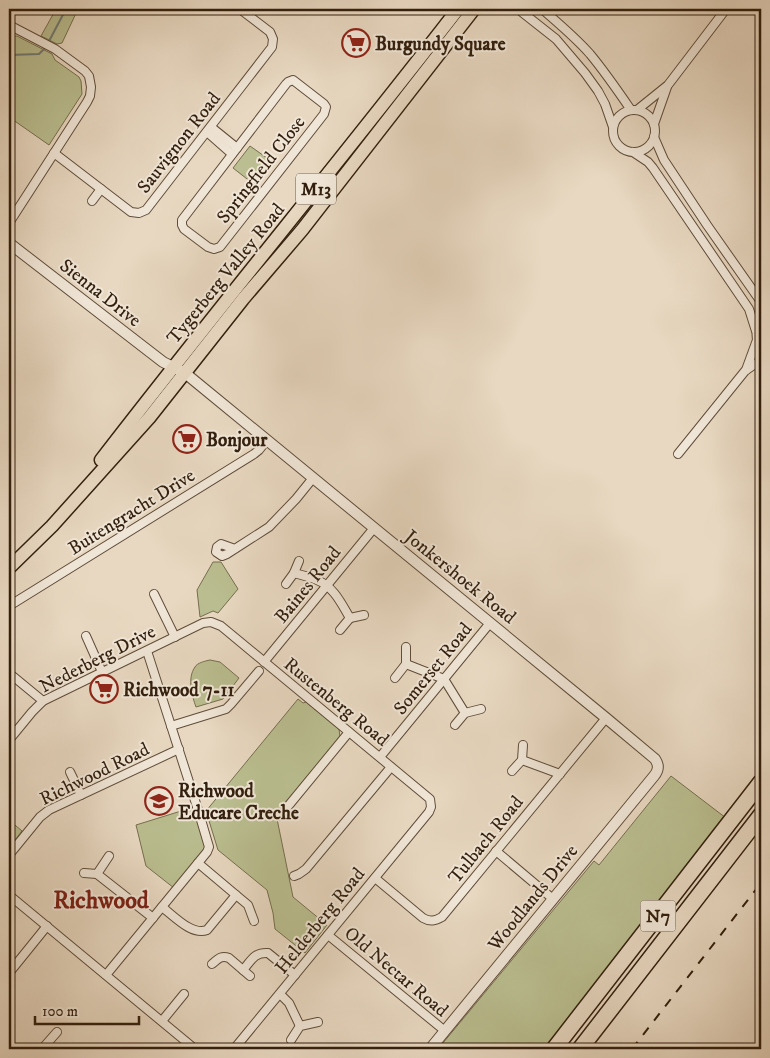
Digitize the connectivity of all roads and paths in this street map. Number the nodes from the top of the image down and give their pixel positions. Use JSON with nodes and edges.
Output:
{"nodes":[{"id":1,"x":240,"y":9,"type":"edge"},
{"id":2,"x":458,"y":9,"type":"edge"},
{"id":3,"x":474,"y":9,"type":"edge"},
{"id":4,"x":518,"y":9,"type":"edge"},
{"id":5,"x":542,"y":9,"type":"edge"},
{"id":6,"x":726,"y":9,"type":"edge"},
{"id":7,"x":9,"y":25,"type":"edge"},
{"id":8,"x":668,"y":85,"type":"junction"},
{"id":9,"x":634,"y":110,"type":"junction"},
{"id":10,"x":654,"y":124,"type":"junction"},
{"id":11,"x":613,"y":127,"type":"junction"},
{"id":12,"x":209,"y":130,"type":"junction"},
{"id":13,"x":654,"y":137,"type":"junction"},
{"id":14,"x":235,"y":150,"type":"junction"},
{"id":15,"x":633,"y":152,"type":"junction"},
{"id":16,"x":54,"y":153,"type":"junction"},
{"id":17,"x":101,"y":189,"type":"junction"},
{"id":18,"x":92,"y":201,"type":"dead end"},
{"id":19,"x":9,"y":223,"type":"edge"},
{"id":20,"x":9,"y":243,"type":"edge"},
{"id":21,"x":761,"y":302,"type":"edge"},
{"id":22,"x":761,"y":320,"type":"edge"},
{"id":23,"x":756,"y":331,"type":"junction"},
{"id":24,"x":757,"y":340,"type":"junction"},
{"id":25,"x":761,"y":348,"type":"edge"},
{"id":26,"x":761,"y":360,"type":"edge"},
{"id":27,"x":173,"y":368,"type":"junction"},
{"id":28,"x":745,"y":372,"type":"junction"},
{"id":29,"x":185,"y":373,"type":"junction"},
{"id":30,"x":237,"y":416,"type":"joint"},
{"id":31,"x":267,"y":440,"type":"junction"},
{"id":32,"x":678,"y":454,"type":"dead end"},
{"id":33,"x":313,"y":478,"type":"junction"},
{"id":34,"x":60,"y":516,"type":"junction"},
{"id":35,"x":374,"y":528,"type":"junction"},
{"id":36,"x":235,"y":549,"type":"dead end"},
{"id":37,"x":299,"y":562,"type":"dead end"},
{"id":38,"x":9,"y":568,"type":"edge"},
{"id":39,"x":294,"y":573,"type":"junction"},
{"id":40,"x":286,"y":584,"type":"dead end"},
{"id":41,"x":326,"y":586,"type":"junction"},
{"id":42,"x":154,"y":594,"type":"dead end"},
{"id":43,"x":9,"y":606,"type":"edge"},
{"id":44,"x":364,"y":615,"type":"dead end"},
{"id":45,"x":350,"y":618,"type":"junction"},
{"id":46,"x":211,"y":622,"type":"joint"},
{"id":47,"x":490,"y":623,"type":"junction"},
{"id":48,"x":340,"y":630,"type":"dead end"},
{"id":49,"x":86,"y":636,"type":"dead end"},
{"id":50,"x":176,"y":637,"type":"junction"},
{"id":51,"x":406,"y":647,"type":"dead end"},
{"id":52,"x":147,"y":651,"type":"junction"},
{"id":53,"x":264,"y":662,"type":"junction"},
{"id":54,"x":406,"y":664,"type":"junction"},
{"id":55,"x":259,"y":671,"type":"dead end"},
{"id":56,"x":102,"y":672,"type":"junction"},
{"id":57,"x":9,"y":673,"type":"edge"},
{"id":58,"x":395,"y":678,"type":"dead end"},
{"id":59,"x":444,"y":679,"type":"junction"},
{"id":60,"x":43,"y":702,"type":"junction"},
{"id":61,"x":481,"y":710,"type":"dead end"},
{"id":62,"x":465,"y":713,"type":"junction"},
{"id":63,"x":606,"y":718,"type":"junction"},
{"id":64,"x":455,"y":725,"type":"dead end"},
{"id":65,"x":171,"y":726,"type":"junction"},
{"id":66,"x":349,"y":732,"type":"junction"},
{"id":67,"x":9,"y":740,"type":"edge"},
{"id":68,"x":523,"y":745,"type":"dead end"},
{"id":69,"x":179,"y":750,"type":"junction"},
{"id":70,"x":380,"y":757,"type":"junction"},
{"id":71,"x":522,"y":760,"type":"junction"},
{"id":72,"x":391,"y":766,"type":"junction"},
{"id":73,"x":658,"y":766,"type":"joint"},
{"id":74,"x":512,"y":770,"type":"dead end"},
{"id":75,"x":70,"y":772,"type":"dead end"},
{"id":76,"x":560,"y":774,"type":"junction"},
{"id":77,"x":761,"y":782,"type":"edge"},
{"id":78,"x":81,"y":795,"type":"junction"},
{"id":79,"x":429,"y":812,"type":"joint"},
{"id":80,"x":761,"y":815,"type":"edge"},
{"id":81,"x":280,"y":816,"type":"dead end"},
{"id":82,"x":496,"y":851,"type":"junction"},
{"id":83,"x":9,"y":856,"type":"edge"},
{"id":84,"x":109,"y":856,"type":"dead end"},
{"id":85,"x":198,"y":863,"type":"junction"},
{"id":86,"x":84,"y":874,"type":"dead end"},
{"id":87,"x":98,"y":874,"type":"junction"},
{"id":88,"x":294,"y":876,"type":"dead end"},
{"id":89,"x":375,"y":878,"type":"junction"},
{"id":90,"x":9,"y":895,"type":"edge"},
{"id":91,"x":236,"y":895,"type":"junction"},
{"id":92,"x":553,"y":899,"type":"junction"},
{"id":93,"x":162,"y":907,"type":"junction"},
{"id":94,"x":152,"y":918,"type":"junction"},
{"id":95,"x":254,"y":921,"type":"dead end"},
{"id":96,"x":47,"y":926,"type":"junction"},
{"id":97,"x":328,"y":935,"type":"junction"},
{"id":98,"x":212,"y":964,"type":"dead end"},
{"id":99,"x":243,"y":970,"type":"junction"},
{"id":100,"x":9,"y":973,"type":"edge"},
{"id":101,"x":106,"y":975,"type":"junction"},
{"id":102,"x":295,"y":975,"type":"junction"},
{"id":103,"x":250,"y":976,"type":"dead end"},
{"id":104,"x":184,"y":994,"type":"dead end"},
{"id":105,"x":280,"y":994,"type":"junction"},
{"id":106,"x":162,"y":1021,"type":"junction"},
{"id":107,"x":318,"y":1022,"type":"dead end"},
{"id":108,"x":300,"y":1026,"type":"junction"},
{"id":109,"x":444,"y":1031,"type":"junction"},
{"id":110,"x":56,"y":1032,"type":"dead end"},
{"id":111,"x":291,"y":1040,"type":"dead end"},
{"id":112,"x":42,"y":1049,"type":"edge"},
{"id":113,"x":195,"y":1049,"type":"edge"},
{"id":114,"x":234,"y":1049,"type":"edge"},
{"id":115,"x":430,"y":1049,"type":"edge"},
{"id":116,"x":554,"y":1049,"type":"edge"},
{"id":117,"x":580,"y":1049,"type":"edge"}],
"edges":[{"from":1,"to":12,"type":"street","name":"Sauvignon Road"},
{"from":2,"to":27,"type":"main road","name":"Tygerberg Valley Road","number":"M13"},
{"from":3,"to":29,"type":"main road","name":"Tygerberg Valley Road","number":"M13"},
{"from":4,"to":11,"type":"street"},
{"from":5,"to":9,"type":"street"},
{"from":6,"to":8,"type":"street"},
{"from":7,"to":16,"type":"street"},
{"from":8,"to":9,"type":"street"},
{"from":8,"to":10,"type":"street"},
{"from":9,"to":10,"type":"street"},
{"from":9,"to":11,"type":"street"},
{"from":10,"to":13,"type":"street"},
{"from":11,"to":15,"type":"street"},
{"from":12,"to":14,"type":"street","name":"Springfield Close"},
{"from":12,"to":17,"type":"street","name":"Sauvignon Road"},
{"from":13,"to":15,"type":"street"},
{"from":13,"to":21,"type":"street"},
{"from":14,"to":14,"type":"street","name":"Springfield Close"},
{"from":15,"to":23,"type":"street"},
{"from":16,"to":17,"type":"street","name":"Sauvignon Road"},
{"from":16,"to":19,"type":"street"},
{"from":17,"to":18,"type":"street"},
{"from":20,"to":27,"type":"street","name":"Sienna Drive"},
{"from":22,"to":23,"type":"street"},
{"from":23,"to":24,"type":"street"},
{"from":24,"to":25,"type":"street"},
{"from":24,"to":28,"type":"street"},
{"from":26,"to":28,"type":"street"},
{"from":27,"to":29,"type":"street","name":"Sienna Drive"},
{"from":27,"to":34,"type":"main road","name":"Tygerberg Valley Road","number":"M13"},
{"from":28,"to":32,"type":"street"},
{"from":29,"to":30,"type":"street","name":"Tygerberg Valley Road"},
{"from":29,"to":34,"type":"main road","name":"Tygerberg Valley Road","number":"M13"},
{"from":30,"to":31,"type":"street","name":"Jonkershoek Road"},
{"from":31,"to":33,"type":"street","name":"Jonkershoek Road"},
{"from":31,"to":43,"type":"street","name":"Buitengracht Drive"},
{"from":33,"to":35,"type":"street","name":"Jonkershoek Road"},
{"from":33,"to":36,"type":"street"},
{"from":34,"to":38,"type":"main road","name":"Tygerberg Valley Road","number":"M13"},
{"from":35,"to":41,"type":"street","name":"Baines Road"},
{"from":35,"to":47,"type":"street","name":"Jonkershoek Road"},
{"from":37,"to":39,"type":"street"},
{"from":39,"to":40,"type":"street"},
{"from":39,"to":41,"type":"street"},
{"from":41,"to":45,"type":"street"},
{"from":41,"to":53,"type":"street","name":"Baines Road"},
{"from":42,"to":50,"type":"street"},
{"from":44,"to":45,"type":"street"},
{"from":45,"to":48,"type":"street"},
{"from":46,"to":50,"type":"street","name":"Nederberg Drive"},
{"from":46,"to":53,"type":"street","name":"Rustenberg Road"},
{"from":47,"to":59,"type":"street","name":"Somerset Road"},
{"from":47,"to":63,"type":"street","name":"Jonkershoek Road"},
{"from":49,"to":56,"type":"street"},
{"from":50,"to":52,"type":"street","name":"Nederberg Drive"},
{"from":51,"to":54,"type":"street"},
{"from":52,"to":56,"type":"street","name":"Nederberg Drive"},
{"from":52,"to":65,"type":"street"},
{"from":53,"to":66,"type":"street","name":"Rustenberg Road"},
{"from":54,"to":58,"type":"street"},
{"from":54,"to":59,"type":"street"},
{"from":55,"to":65,"type":"street"},
{"from":56,"to":60,"type":"street","name":"Nederberg Drive"},
{"from":57,"to":60,"type":"street"},
{"from":59,"to":62,"type":"street"},
{"from":59,"to":70,"type":"street","name":"Somerset Road"},
{"from":60,"to":67,"type":"street","name":"Nederberg Drive"},
{"from":61,"to":62,"type":"street"},
{"from":62,"to":64,"type":"street"},
{"from":63,"to":73,"type":"street","name":"Jonkershoek Road"},
{"from":63,"to":76,"type":"street","name":"Tulbach Road"},
{"from":65,"to":69,"type":"street"},
{"from":66,"to":70,"type":"street","name":"Rustenberg Road"},
{"from":66,"to":81,"type":"street"},
{"from":68,"to":71,"type":"street"},
{"from":69,"to":78,"type":"street","name":"Richwood Road"},
{"from":69,"to":85,"type":"street"},
{"from":70,"to":72,"type":"street","name":"Rustenberg Road"},
{"from":71,"to":74,"type":"street"},
{"from":71,"to":76,"type":"street"},
{"from":72,"to":79,"type":"street","name":"Rustenberg Road"},
{"from":72,"to":88,"type":"street"},
{"from":73,"to":92,"type":"street","name":"Woodlands Drive"},
{"from":75,"to":78,"type":"street"},
{"from":76,"to":82,"type":"street","name":"Tulbach Road"},
{"from":77,"to":116,"type":"highway","number":"N7"},
{"from":78,"to":83,"type":"street","name":"Richwood Road"},
{"from":79,"to":89,"type":"street","name":"Helderberg Road"},
{"from":80,"to":117,"type":"highway","number":"N7"},
{"from":82,"to":89,"type":"street","name":"Tulbach Road"},
{"from":82,"to":92,"type":"street"},
{"from":84,"to":87,"type":"street"},
{"from":85,"to":91,"type":"street"},
{"from":85,"to":93,"type":"street"},
{"from":86,"to":87,"type":"street"},
{"from":87,"to":94,"type":"street"},
{"from":89,"to":97,"type":"street","name":"Helderberg Road"},
{"from":90,"to":96,"type":"street"},
{"from":91,"to":93,"type":"street"},
{"from":91,"to":95,"type":"street"},
{"from":92,"to":109,"type":"street","name":"Woodlands Drive"},
{"from":93,"to":94,"type":"street"},
{"from":94,"to":101,"type":"street"},
{"from":96,"to":100,"type":"street"},
{"from":96,"to":101,"type":"street"},
{"from":97,"to":102,"type":"street","name":"Helderberg Road"},
{"from":97,"to":109,"type":"street","name":"Old Nectar Road"},
{"from":98,"to":99,"type":"street"},
{"from":99,"to":102,"type":"street"},
{"from":99,"to":103,"type":"street"},
{"from":101,"to":106,"type":"street"},
{"from":102,"to":105,"type":"street","name":"Helderberg Road"},
{"from":104,"to":106,"type":"street"},
{"from":105,"to":108,"type":"street"},
{"from":105,"to":114,"type":"street","name":"Helderberg Road"},
{"from":106,"to":113,"type":"street"},
{"from":107,"to":108,"type":"street"},
{"from":108,"to":111,"type":"street"},
{"from":109,"to":115,"type":"street","name":"Woodlands Drive"},
{"from":110,"to":112,"type":"street"}]}
